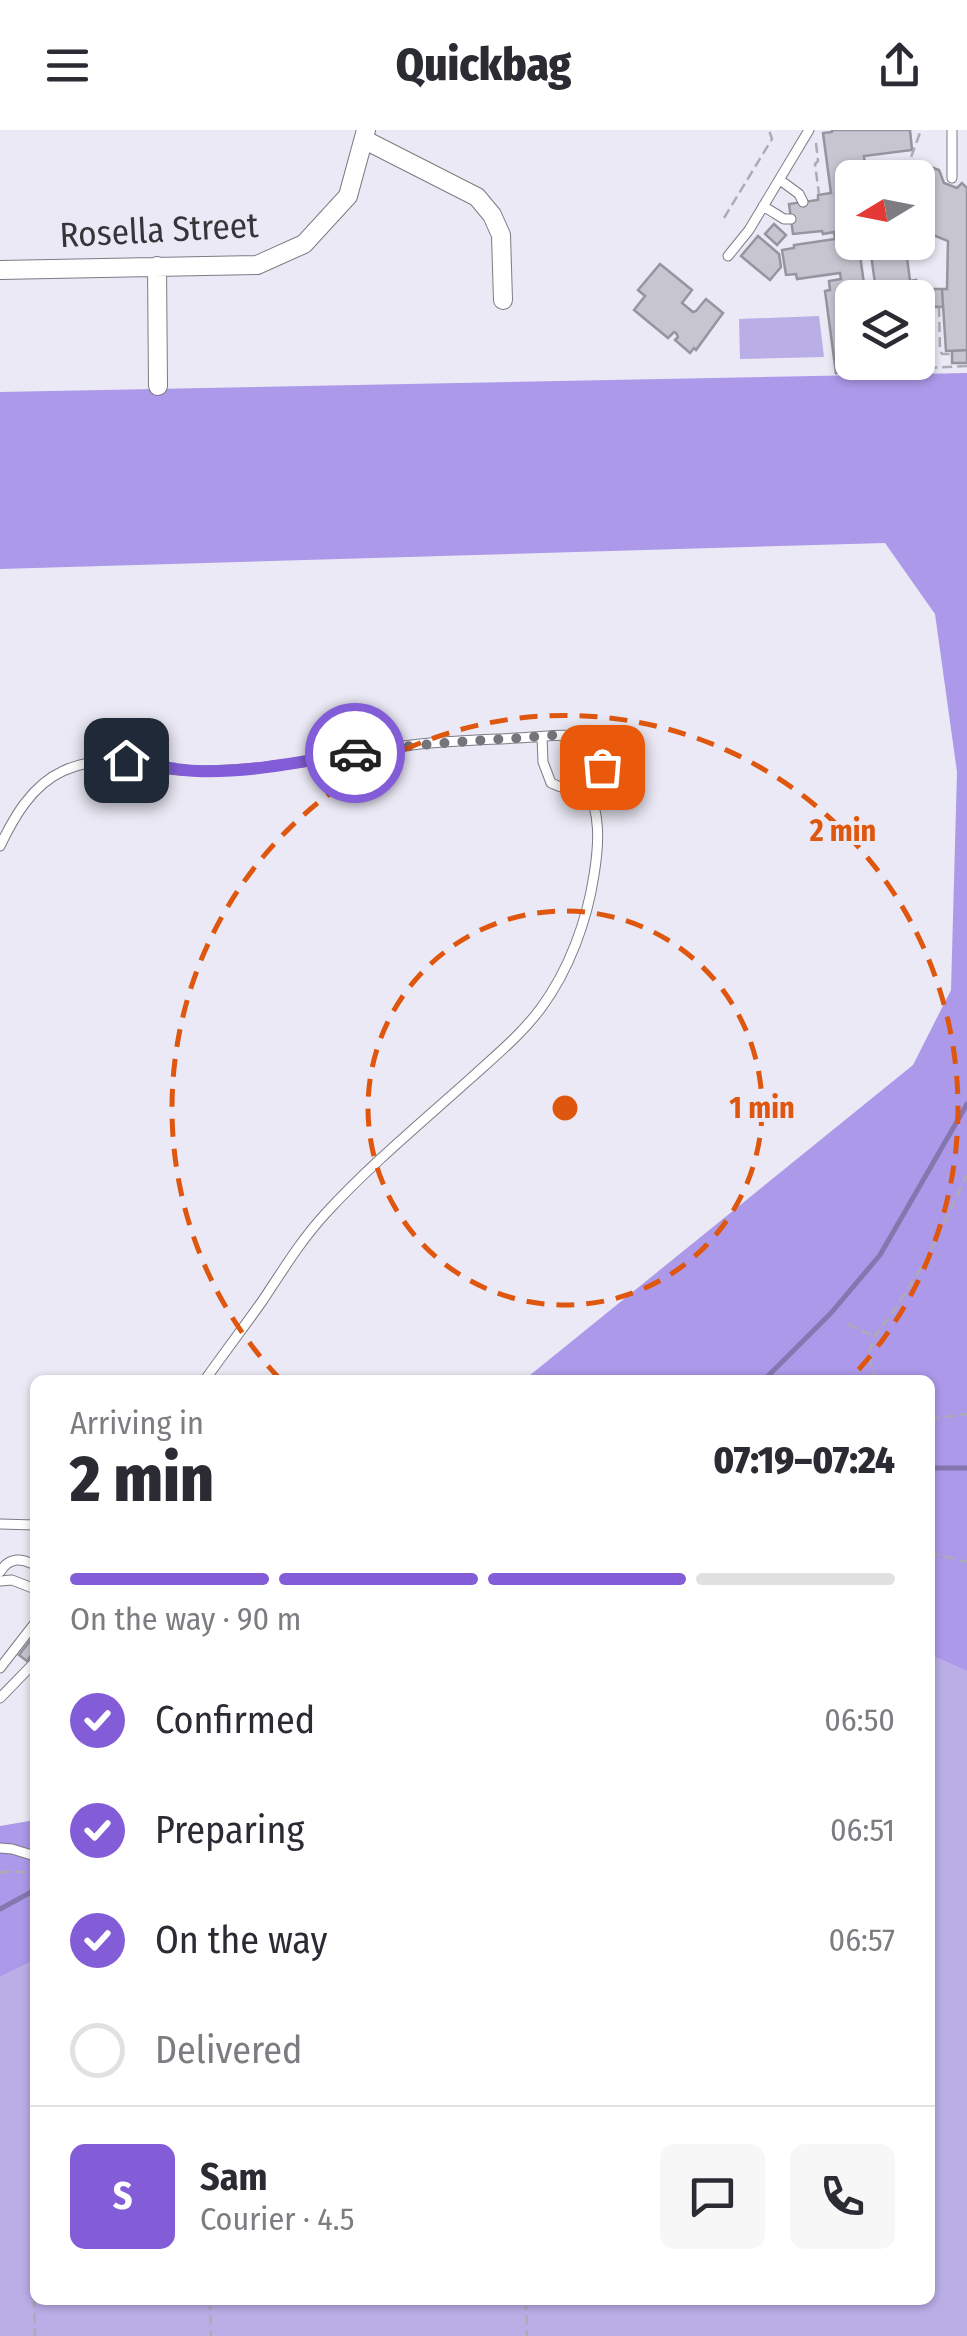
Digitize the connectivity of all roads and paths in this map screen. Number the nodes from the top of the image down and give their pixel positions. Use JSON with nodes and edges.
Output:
{"nodes":[{"id":1,"x":769,"y":130,"type":"edge"},
{"id":2,"x":922,"y":130,"type":"edge"},
{"id":3,"x":952,"y":130,"type":"edge"},
{"id":4,"x":366,"y":135,"type":"edge"},
{"id":5,"x":812,"y":135,"type":"edge"},
{"id":6,"x":911,"y":160,"type":"edge"},
{"id":7,"x":952,"y":178,"type":"dead end"},
{"id":8,"x":780,"y":180,"type":"junction"},
{"id":9,"x":819,"y":194,"type":"dead end"},
{"id":10,"x":803,"y":202,"type":"dead end"},
{"id":11,"x":764,"y":206,"type":"junction"},
{"id":12,"x":724,"y":218,"type":"dead end"},
{"id":13,"x":791,"y":220,"type":"dead end"},
{"id":14,"x":728,"y":256,"type":"dead end"},
{"id":15,"x":156,"y":266,"type":"junction"},
{"id":16,"x":0,"y":270,"type":"edge"},
{"id":17,"x":503,"y":300,"type":"dead end"},
{"id":18,"x":939,"y":307,"type":"dead end"},
{"id":19,"x":952,"y":354,"type":"dead end"},
{"id":20,"x":967,"y":366,"type":"edge"},
{"id":21,"x":935,"y":368,"type":"edge"},
{"id":22,"x":158,"y":386,"type":"dead end"},
{"id":23,"x":542,"y":736,"type":"junction"},
{"id":24,"x":586,"y":786,"type":"junction"},
{"id":25,"x":0,"y":846,"type":"edge"},
{"id":26,"x":967,"y":1175,"type":"edge"},
{"id":27,"x":848,"y":1324,"type":"dead end"},
{"id":28,"x":874,"y":1337,"type":"junction"},
{"id":29,"x":209,"y":1375,"type":"edge"},
{"id":30,"x":874,"y":1375,"type":"edge"},
{"id":31,"x":967,"y":1414,"type":"edge"},
{"id":32,"x":935,"y":1418,"type":"edge"},
{"id":33,"x":0,"y":1524,"type":"edge"},
{"id":34,"x":30,"y":1525,"type":"edge"},
{"id":35,"x":935,"y":1554,"type":"edge"},
{"id":36,"x":967,"y":1562,"type":"edge"},
{"id":37,"x":30,"y":1563,"type":"edge"},
{"id":38,"x":0,"y":1572,"type":"edge"},
{"id":39,"x":0,"y":1581,"type":"edge"},
{"id":40,"x":30,"y":1587,"type":"edge"},
{"id":41,"x":30,"y":1629,"type":"edge"},
{"id":42,"x":30,"y":1667,"type":"edge"},
{"id":43,"x":0,"y":1668,"type":"edge"},
{"id":44,"x":0,"y":1698,"type":"edge"},
{"id":45,"x":0,"y":1848,"type":"edge"},
{"id":46,"x":30,"y":1854,"type":"edge"},
{"id":47,"x":30,"y":1872,"type":"edge"},
{"id":48,"x":0,"y":1873,"type":"edge"},
{"id":49,"x":34,"y":2305,"type":"edge"},
{"id":50,"x":210,"y":2305,"type":"edge"},
{"id":51,"x":526,"y":2305,"type":"edge"},
{"id":52,"x":35,"y":2336,"type":"edge"},
{"id":53,"x":211,"y":2336,"type":"edge"},
{"id":54,"x":527,"y":2336,"type":"edge"}],
"edges":[{"from":1,"to":12,"type":"path"},
{"from":2,"to":6,"type":"path"},
{"from":3,"to":7,"type":"lane"},
{"from":4,"to":15,"type":"street","name":"Rosella Street"},
{"from":4,"to":17,"type":"street"},
{"from":5,"to":8,"type":"lane"},
{"from":5,"to":9,"type":"path"},
{"from":8,"to":10,"type":"lane"},
{"from":8,"to":11,"type":"lane"},
{"from":11,"to":13,"type":"lane"},
{"from":11,"to":14,"type":"lane"},
{"from":15,"to":16,"type":"street","name":"Rosella Street"},
{"from":15,"to":22,"type":"street"},
{"from":18,"to":19,"type":"path"},
{"from":20,"to":21,"type":"path"},
{"from":23,"to":24,"type":"lane"},
{"from":23,"to":24,"type":"lane"},
{"from":23,"to":25,"type":"lane"},
{"from":24,"to":29,"type":"lane"},
{"from":26,"to":28,"type":"path"},
{"from":27,"to":28,"type":"path"},
{"from":28,"to":30,"type":"path"},
{"from":31,"to":32,"type":"path"},
{"from":33,"to":34,"type":"lane"},
{"from":35,"to":36,"type":"path"},
{"from":37,"to":38,"type":"lane"},
{"from":39,"to":40,"type":"lane"},
{"from":41,"to":43,"type":"lane"},
{"from":42,"to":44,"type":"lane"},
{"from":45,"to":46,"type":"lane"},
{"from":47,"to":48,"type":"path"},
{"from":49,"to":52,"type":"path"},
{"from":50,"to":53,"type":"path"},
{"from":51,"to":54,"type":"path"}]}
